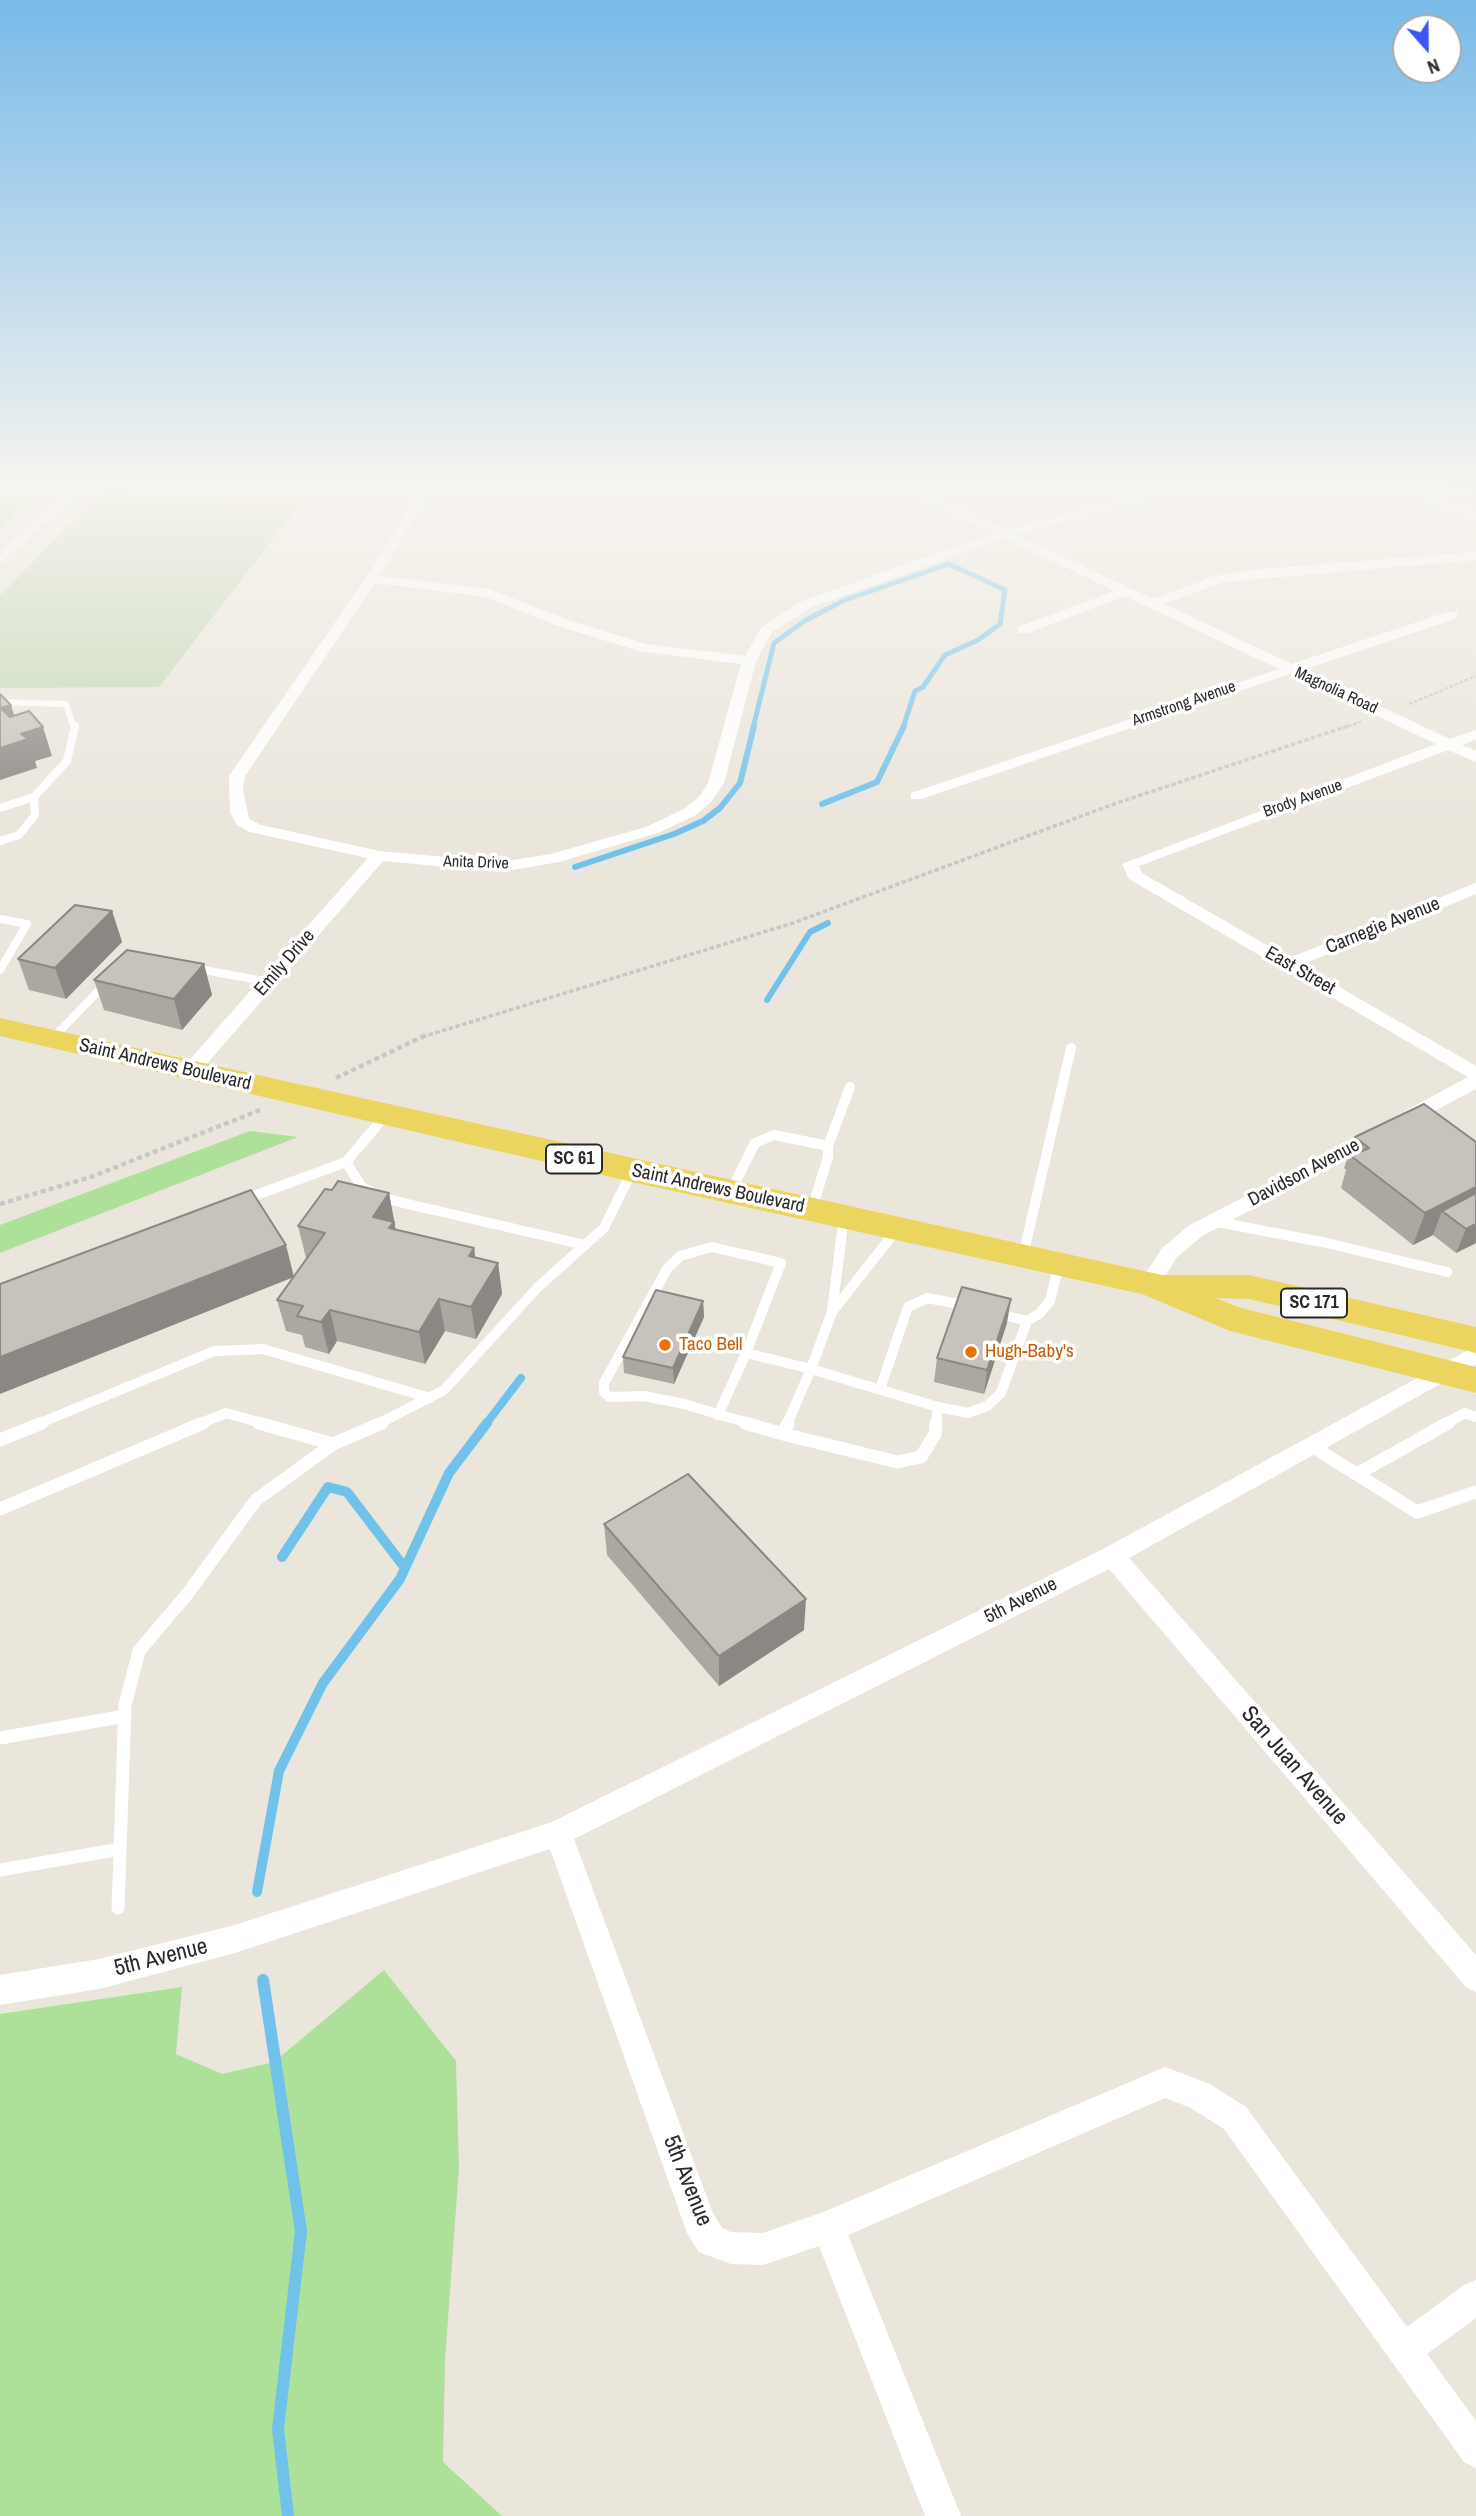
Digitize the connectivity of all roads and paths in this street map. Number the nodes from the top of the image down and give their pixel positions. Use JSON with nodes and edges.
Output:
{"nodes":[{"id":1,"x":358,"y":598,"type":"edge"},
{"id":2,"x":502,"y":598,"type":"edge"},
{"id":3,"x":823,"y":598,"type":"edge"},
{"id":4,"x":1106,"y":598,"type":"edge"},
{"id":5,"x":1141,"y":598,"type":"edge"},
{"id":6,"x":1170,"y":598,"type":"edge"},
{"id":7,"x":1153,"y":604,"type":"junction"},
{"id":8,"x":1452,"y":615,"type":"dead end"},
{"id":9,"x":1023,"y":630,"type":"dead end"},
{"id":10,"x":748,"y":661,"type":"junction"},
{"id":11,"x":1288,"y":668,"type":"junction"},
{"id":12,"x":1476,"y":676,"type":"edge"},
{"id":13,"x":0,"y":702,"type":"edge"},
{"id":14,"x":41,"y":702,"type":"junction"},
{"id":15,"x":10,"y":712,"type":"edge"},
{"id":16,"x":1385,"y":714,"type":"junction"},
{"id":17,"x":1476,"y":734,"type":"edge"},
{"id":18,"x":1450,"y":744,"type":"junction"},
{"id":19,"x":1476,"y":757,"type":"edge"},
{"id":20,"x":916,"y":796,"type":"dead end"},
{"id":21,"x":34,"y":797,"type":"junction"},
{"id":22,"x":0,"y":808,"type":"edge"},
{"id":23,"x":0,"y":841,"type":"edge"},
{"id":24,"x":379,"y":856,"type":"junction"},
{"id":25,"x":1130,"y":864,"type":"joint"},
{"id":26,"x":1476,"y":888,"type":"edge"},
{"id":27,"x":0,"y":919,"type":"edge"},
{"id":28,"x":1289,"y":964,"type":"junction"},
{"id":29,"x":181,"y":966,"type":"edge"},
{"id":30,"x":0,"y":970,"type":"edge"},
{"id":31,"x":113,"y":975,"type":"edge"},
{"id":32,"x":269,"y":982,"type":"junction"},
{"id":33,"x":0,"y":1027,"type":"edge"},
{"id":34,"x":52,"y":1039,"type":"junction"},
{"id":35,"x":1071,"y":1048,"type":"dead end"},
{"id":36,"x":191,"y":1070,"type":"junction"},
{"id":37,"x":1476,"y":1074,"type":"edge"},
{"id":38,"x":1476,"y":1081,"type":"edge"},
{"id":39,"x":850,"y":1087,"type":"dead end"},
{"id":40,"x":299,"y":1095,"type":"junction"},
{"id":41,"x":385,"y":1116,"type":"junction"},
{"id":42,"x":828,"y":1146,"type":"junction"},
{"id":43,"x":346,"y":1163,"type":"junction"},
{"id":44,"x":632,"y":1171,"type":"junction"},
{"id":45,"x":731,"y":1191,"type":"junction"},
{"id":46,"x":0,"y":1204,"type":"edge"},
{"id":47,"x":231,"y":1205,"type":"edge"},
{"id":48,"x":812,"y":1209,"type":"junction"},
{"id":49,"x":844,"y":1216,"type":"junction"},
{"id":50,"x":1213,"y":1221,"type":"junction"},
{"id":51,"x":898,"y":1228,"type":"junction"},
{"id":52,"x":585,"y":1245,"type":"junction"},
{"id":53,"x":1023,"y":1256,"type":"junction"},
{"id":54,"x":1059,"y":1264,"type":"junction"},
{"id":55,"x":1447,"y":1272,"type":"dead end"},
{"id":56,"x":1150,"y":1284,"type":"junction"},
{"id":57,"x":832,"y":1312,"type":"junction"},
{"id":58,"x":1027,"y":1321,"type":"junction"},
{"id":59,"x":1476,"y":1340,"type":"edge"},
{"id":60,"x":746,"y":1353,"type":"junction"},
{"id":61,"x":1476,"y":1354,"type":"edge"},
{"id":62,"x":811,"y":1370,"type":"junction"},
{"id":63,"x":1459,"y":1377,"type":"edge"},
{"id":64,"x":880,"y":1389,"type":"junction"},
{"id":65,"x":430,"y":1398,"type":"junction"},
{"id":66,"x":938,"y":1407,"type":"junction"},
{"id":67,"x":718,"y":1415,"type":"junction"},
{"id":68,"x":1476,"y":1418,"type":"edge"},
{"id":69,"x":783,"y":1434,"type":"junction"},
{"id":70,"x":0,"y":1440,"type":"edge"},
{"id":71,"x":333,"y":1444,"type":"junction"},
{"id":72,"x":1310,"y":1445,"type":"junction"},
{"id":73,"x":1357,"y":1474,"type":"junction"},
{"id":74,"x":1476,"y":1492,"type":"edge"},
{"id":75,"x":0,"y":1509,"type":"edge"},
{"id":76,"x":1112,"y":1556,"type":"junction"},
{"id":77,"x":125,"y":1716,"type":"junction"},
{"id":78,"x":0,"y":1738,"type":"edge"},
{"id":79,"x":558,"y":1833,"type":"junction"},
{"id":80,"x":120,"y":1849,"type":"junction"},
{"id":81,"x":0,"y":1870,"type":"edge"},
{"id":82,"x":118,"y":1908,"type":"dead end"},
{"id":83,"x":1476,"y":1977,"type":"edge"},
{"id":84,"x":0,"y":1990,"type":"edge"},
{"id":85,"x":828,"y":2227,"type":"junction"},
{"id":86,"x":1476,"y":2297,"type":"edge"},
{"id":87,"x":1404,"y":2351,"type":"junction"},
{"id":88,"x":1476,"y":2450,"type":"edge"},
{"id":89,"x":943,"y":2516,"type":"edge"}],
"edges":[{"from":1,"to":24,"type":"street","name":"Anita Drive"},
{"from":2,"to":10,"type":"street"},
{"from":3,"to":10,"type":"street","name":"Anita Drive"},
{"from":4,"to":9,"type":"street"},
{"from":5,"to":7,"type":"street","name":"Magnolia Road"},
{"from":6,"to":7,"type":"street"},
{"from":7,"to":11,"type":"street","name":"Magnolia Road"},
{"from":8,"to":11,"type":"street","name":"Armstrong Avenue"},
{"from":10,"to":24,"type":"street","name":"Anita Drive"},
{"from":11,"to":16,"type":"street","name":"Magnolia Road"},
{"from":11,"to":20,"type":"street","name":"Armstrong Avenue"},
{"from":12,"to":16,"type":"path"},
{"from":13,"to":14,"type":"lane"},
{"from":14,"to":15,"type":"lane"},
{"from":14,"to":21,"type":"lane"},
{"from":16,"to":18,"type":"street","name":"Magnolia Road"},
{"from":16,"to":40,"type":"path"},
{"from":17,"to":18,"type":"street","name":"Brody Avenue"},
{"from":18,"to":19,"type":"street","name":"Magnolia Road"},
{"from":18,"to":25,"type":"street","name":"Brody Avenue"},
{"from":21,"to":22,"type":"lane"},
{"from":21,"to":23,"type":"lane"},
{"from":24,"to":32,"type":"street","name":"Emily Drive"},
{"from":25,"to":28,"type":"street","name":"East Street"},
{"from":26,"to":28,"type":"street","name":"Carnegie Avenue"},
{"from":27,"to":30,"type":"lane"},
{"from":28,"to":37,"type":"street","name":"East Street"},
{"from":29,"to":32,"type":"lane"},
{"from":31,"to":34,"type":"lane"},
{"from":32,"to":36,"type":"street","name":"Emily Drive"},
{"from":33,"to":34,"type":"main road","name":"Saint Andrews Boulevard","number":"SC 61"},
{"from":34,"to":36,"type":"main road","name":"Saint Andrews Boulevard","number":"SC 61"},
{"from":35,"to":53,"type":"lane"},
{"from":36,"to":40,"type":"main road","name":"Saint Andrews Boulevard","number":"SC 61"},
{"from":38,"to":50,"type":"street","name":"Davidson Avenue"},
{"from":39,"to":42,"type":"lane"},
{"from":40,"to":41,"type":"main road","name":"Saint Andrews Boulevard","number":"SC 61"},
{"from":40,"to":46,"type":"path"},
{"from":41,"to":43,"type":"lane"},
{"from":41,"to":44,"type":"main road","name":"Saint Andrews Boulevard","number":"SC 61"},
{"from":42,"to":45,"type":"lane"},
{"from":42,"to":48,"type":"lane"},
{"from":43,"to":47,"type":"lane"},
{"from":43,"to":52,"type":"lane"},
{"from":44,"to":45,"type":"main road","name":"Saint Andrews Boulevard","number":"SC 61"},
{"from":44,"to":52,"type":"lane"},
{"from":45,"to":48,"type":"main road","name":"Saint Andrews Boulevard","number":"SC 61"},
{"from":48,"to":49,"type":"main road","name":"Saint Andrews Boulevard","number":"SC 61"},
{"from":49,"to":51,"type":"main road","name":"Saint Andrews Boulevard","number":"SC 61"},
{"from":49,"to":57,"type":"lane"},
{"from":50,"to":55,"type":"lane"},
{"from":50,"to":56,"type":"street","name":"Davidson Avenue"},
{"from":51,"to":53,"type":"main road","name":"Saint Andrews Boulevard","number":"SC 61"},
{"from":51,"to":57,"type":"lane"},
{"from":52,"to":65,"type":"lane"},
{"from":53,"to":54,"type":"main road","name":"Saint Andrews Boulevard","number":"SC 61"},
{"from":54,"to":56,"type":"main road","name":"Saint Andrews Boulevard","number":"SC 61"},
{"from":54,"to":58,"type":"lane"},
{"from":56,"to":59,"type":"main road","name":"Saint Andrews Boulevard","number":"SC 171"},
{"from":56,"to":63,"type":"main road","name":"Saint Andrews Boulevard","number":"SC 171"},
{"from":57,"to":62,"type":"lane"},
{"from":58,"to":64,"type":"lane"},
{"from":58,"to":66,"type":"lane"},
{"from":60,"to":62,"type":"lane"},
{"from":60,"to":67,"type":"lane"},
{"from":60,"to":67,"type":"lane"},
{"from":61,"to":63,"type":"street","name":"5th Avenue"},
{"from":62,"to":64,"type":"lane"},
{"from":62,"to":69,"type":"lane"},
{"from":63,"to":72,"type":"street","name":"5th Avenue"},
{"from":64,"to":66,"type":"lane"},
{"from":65,"to":70,"type":"lane"},
{"from":65,"to":71,"type":"lane"},
{"from":66,"to":69,"type":"lane"},
{"from":67,"to":69,"type":"lane"},
{"from":68,"to":73,"type":"lane"},
{"from":71,"to":75,"type":"lane"},
{"from":71,"to":77,"type":"lane"},
{"from":72,"to":73,"type":"lane"},
{"from":72,"to":76,"type":"street","name":"5th Avenue"},
{"from":73,"to":74,"type":"lane"},
{"from":76,"to":79,"type":"street","name":"5th Avenue"},
{"from":76,"to":83,"type":"street","name":"San Juan Avenue"},
{"from":77,"to":78,"type":"lane"},
{"from":77,"to":80,"type":"lane"},
{"from":79,"to":84,"type":"street","name":"5th Avenue"},
{"from":79,"to":85,"type":"street","name":"5th Avenue"},
{"from":80,"to":81,"type":"lane"},
{"from":80,"to":82,"type":"lane"},
{"from":85,"to":87,"type":"street"},
{"from":85,"to":89,"type":"street"},
{"from":86,"to":87,"type":"street"},
{"from":87,"to":88,"type":"street"}]}
